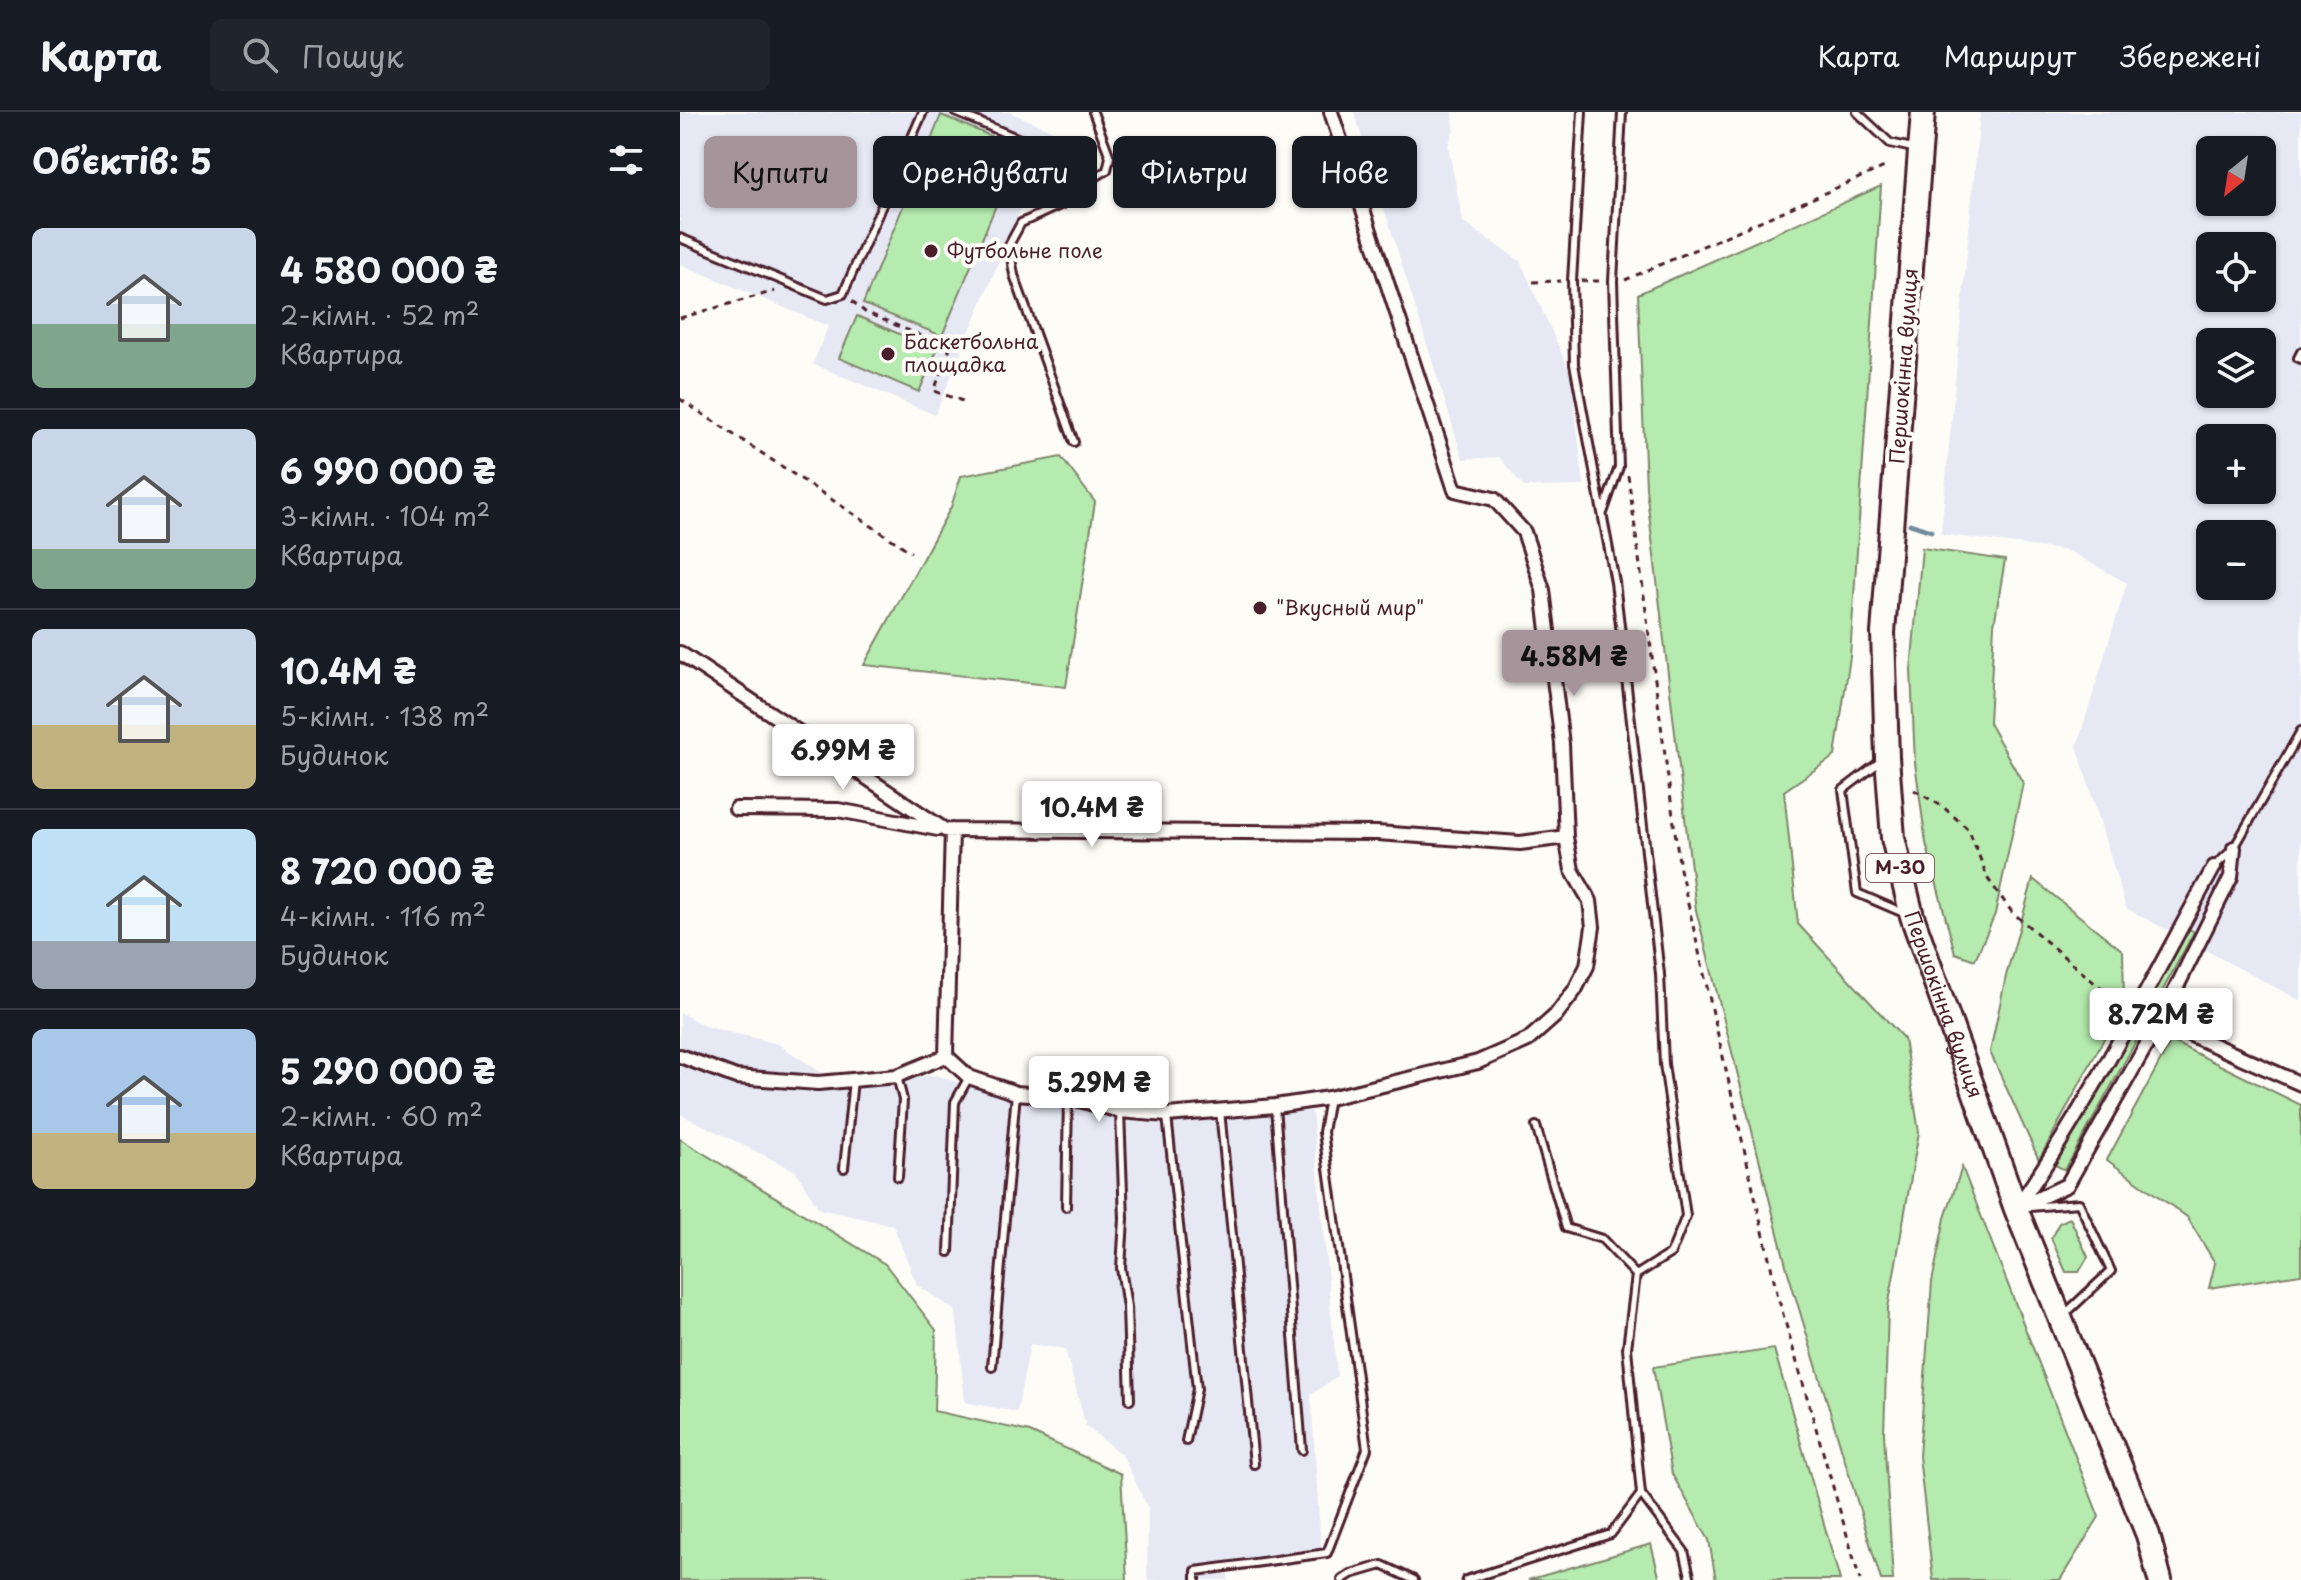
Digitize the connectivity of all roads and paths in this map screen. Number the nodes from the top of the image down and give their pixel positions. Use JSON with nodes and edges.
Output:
{"nodes":[{"id":1,"x":923,"y":112,"type":"edge"},
{"id":2,"x":955,"y":112,"type":"edge"},
{"id":3,"x":1093,"y":112,"type":"edge"},
{"id":4,"x":1331,"y":112,"type":"edge"},
{"id":5,"x":1582,"y":112,"type":"edge"},
{"id":6,"x":1622,"y":112,"type":"edge"},
{"id":7,"x":1857,"y":112,"type":"edge"},
{"id":8,"x":1923,"y":112,"type":"edge"},
{"id":9,"x":1012,"y":136,"type":"edge"},
{"id":10,"x":1920,"y":149,"type":"junction"},
{"id":11,"x":1889,"y":165,"type":"dead end"},
{"id":12,"x":1097,"y":176,"type":"edge"},
{"id":13,"x":1054,"y":208,"type":"edge"},
{"id":14,"x":680,"y":238,"type":"edge"},
{"id":15,"x":1623,"y":281,"type":"dead end"},
{"id":16,"x":794,"y":285,"type":"junction"},
{"id":17,"x":843,"y":294,"type":"junction"},
{"id":18,"x":680,"y":318,"type":"edge"},
{"id":19,"x":2301,"y":352,"type":"edge"},
{"id":20,"x":2301,"y":359,"type":"edge"},
{"id":21,"x":680,"y":399,"type":"edge"},
{"id":22,"x":968,"y":403,"type":"dead end"},
{"id":23,"x":1074,"y":442,"type":"dead end"},
{"id":24,"x":1628,"y":474,"type":"dead end"},
{"id":25,"x":1602,"y":516,"type":"junction"},
{"id":26,"x":911,"y":552,"type":"dead end"},
{"id":27,"x":680,"y":653,"type":"edge"},
{"id":28,"x":2301,"y":731,"type":"edge"},
{"id":29,"x":1887,"y":757,"type":"junction"},
{"id":30,"x":1914,"y":790,"type":"dead end"},
{"id":31,"x":736,"y":809,"type":"dead end"},
{"id":32,"x":948,"y":830,"type":"junction"},
{"id":33,"x":1566,"y":837,"type":"junction"},
{"id":34,"x":2234,"y":848,"type":"junction"},
{"id":35,"x":2214,"y":867,"type":"joint"},
{"id":36,"x":1912,"y":916,"type":"junction"},
{"id":37,"x":2137,"y":1008,"type":"junction"},
{"id":38,"x":2160,"y":1021,"type":"junction"},
{"id":39,"x":680,"y":1056,"type":"edge"},
{"id":40,"x":946,"y":1056,"type":"junction"},
{"id":41,"x":897,"y":1076,"type":"junction"},
{"id":42,"x":969,"y":1077,"type":"junction"},
{"id":43,"x":853,"y":1080,"type":"junction"},
{"id":44,"x":2301,"y":1084,"type":"edge"},
{"id":45,"x":1016,"y":1093,"type":"junction"},
{"id":46,"x":1068,"y":1097,"type":"junction"},
{"id":47,"x":1329,"y":1098,"type":"junction"},
{"id":48,"x":1275,"y":1106,"type":"junction"},
{"id":49,"x":1220,"y":1110,"type":"junction"},
{"id":50,"x":1120,"y":1111,"type":"junction"},
{"id":51,"x":1167,"y":1115,"type":"junction"},
{"id":52,"x":1536,"y":1126,"type":"dead end"},
{"id":53,"x":844,"y":1168,"type":"dead end"},
{"id":54,"x":898,"y":1177,"type":"dead end"},
{"id":55,"x":1066,"y":1207,"type":"dead end"},
{"id":56,"x":2016,"y":1209,"type":"junction"},
{"id":57,"x":949,"y":1252,"type":"dead end"},
{"id":58,"x":1636,"y":1275,"type":"junction"},
{"id":59,"x":2062,"y":1318,"type":"junction"},
{"id":60,"x":992,"y":1367,"type":"dead end"},
{"id":61,"x":1130,"y":1400,"type":"dead end"},
{"id":62,"x":1186,"y":1441,"type":"dead end"},
{"id":63,"x":1302,"y":1450,"type":"dead end"},
{"id":64,"x":1254,"y":1464,"type":"dead end"},
{"id":65,"x":1641,"y":1494,"type":"junction"},
{"id":66,"x":1196,"y":1580,"type":"edge"},
{"id":67,"x":1342,"y":1580,"type":"edge"},
{"id":68,"x":1414,"y":1580,"type":"edge"},
{"id":69,"x":1466,"y":1580,"type":"edge"},
{"id":70,"x":1691,"y":1580,"type":"edge"},
{"id":71,"x":1860,"y":1580,"type":"edge"},
{"id":72,"x":2160,"y":1580,"type":"edge"}],
"edges":[{"from":1,"to":17,"type":"lane"},
{"from":2,"to":9,"type":"lane"},
{"from":3,"to":12,"type":"lane"},
{"from":4,"to":33,"type":"street"},
{"from":5,"to":25,"type":"lane"},
{"from":6,"to":25,"type":"lane"},
{"from":7,"to":10,"type":"lane"},
{"from":8,"to":10,"type":"highway","name":"Першокінна вулиця","number":"М-30"},
{"from":10,"to":29,"type":"highway","name":"Першокінна вулиця","number":"М-30"},
{"from":11,"to":15,"type":"path"},
{"from":13,"to":23,"type":"lane"},
{"from":14,"to":16,"type":"lane"},
{"from":16,"to":17,"type":"lane"},
{"from":16,"to":18,"type":"path"},
{"from":17,"to":22,"type":"path"},
{"from":19,"to":20,"type":"lane"},
{"from":21,"to":26,"type":"path"},
{"from":24,"to":71,"type":"path"},
{"from":25,"to":58,"type":"lane"},
{"from":27,"to":32,"type":"street"},
{"from":28,"to":34,"type":"lane"},
{"from":29,"to":36,"type":"highway","name":"Першокінна вулиця","number":"М-30"},
{"from":29,"to":36,"type":"lane"},
{"from":30,"to":37,"type":"path"},
{"from":31,"to":32,"type":"street"},
{"from":32,"to":33,"type":"street"},
{"from":32,"to":40,"type":"street"},
{"from":33,"to":47,"type":"street"},
{"from":34,"to":35,"type":"lane"},
{"from":34,"to":38,"type":"street"},
{"from":35,"to":37,"type":"street"},
{"from":36,"to":56,"type":"highway","name":"Першокінна вулиця","number":"М-30"},
{"from":37,"to":38,"type":"lane"},
{"from":37,"to":56,"type":"street"},
{"from":38,"to":44,"type":"street"},
{"from":38,"to":56,"type":"street"},
{"from":39,"to":43,"type":"street"},
{"from":40,"to":41,"type":"street"},
{"from":40,"to":42,"type":"street"},
{"from":41,"to":43,"type":"street"},
{"from":41,"to":54,"type":"lane"},
{"from":42,"to":45,"type":"street"},
{"from":42,"to":57,"type":"lane"},
{"from":43,"to":53,"type":"lane"},
{"from":45,"to":46,"type":"street"},
{"from":45,"to":60,"type":"lane"},
{"from":46,"to":50,"type":"street"},
{"from":46,"to":55,"type":"lane"},
{"from":47,"to":48,"type":"street"},
{"from":47,"to":66,"type":"lane"},
{"from":48,"to":49,"type":"street"},
{"from":48,"to":63,"type":"lane"},
{"from":49,"to":51,"type":"street"},
{"from":49,"to":64,"type":"lane"},
{"from":50,"to":51,"type":"street"},
{"from":50,"to":61,"type":"lane"},
{"from":51,"to":62,"type":"lane"},
{"from":52,"to":58,"type":"lane"},
{"from":56,"to":59,"type":"highway","name":"Першокінна вулиця","number":"М-30"},
{"from":56,"to":59,"type":"lane"},
{"from":58,"to":65,"type":"lane"},
{"from":59,"to":72,"type":"highway","name":"Першокінна вулиця","number":"М-30"},
{"from":65,"to":69,"type":"lane"},
{"from":65,"to":70,"type":"lane"},
{"from":67,"to":68,"type":"lane"}]}
